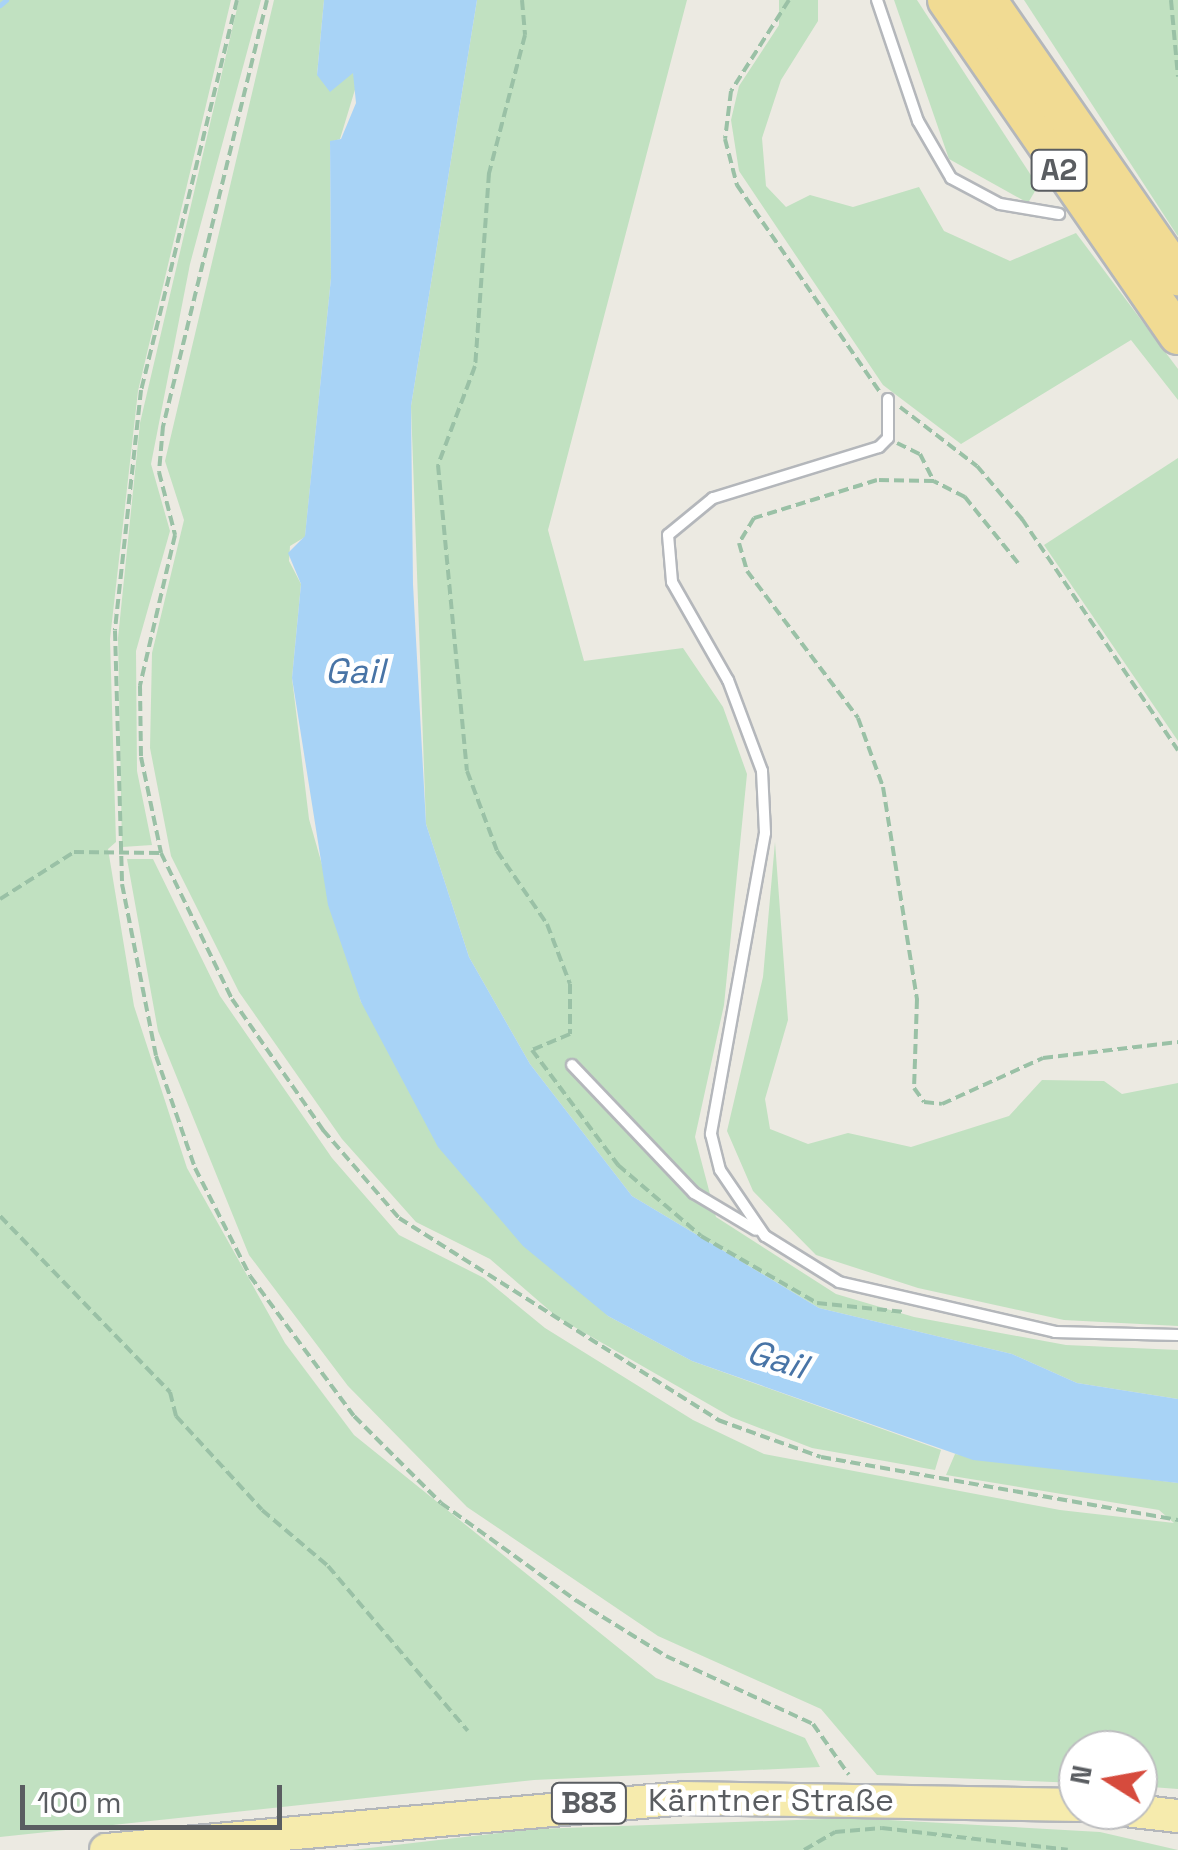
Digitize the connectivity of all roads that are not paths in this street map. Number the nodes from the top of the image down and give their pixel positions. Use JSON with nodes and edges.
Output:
{"nodes":[{"id":1,"x":878,"y":0,"type":"edge"},
{"id":2,"x":947,"y":0,"type":"edge"},
{"id":3,"x":987,"y":0,"type":"edge"},
{"id":4,"x":1059,"y":214,"type":"joint"},
{"id":5,"x":1096,"y":224,"type":"junction"},
{"id":6,"x":1178,"y":276,"type":"edge"},
{"id":7,"x":1178,"y":335,"type":"edge"},
{"id":8,"x":888,"y":399,"type":"road end"},
{"id":9,"x":572,"y":1065,"type":"dead end"},
{"id":10,"x":765,"y":1236,"type":"junction"},
{"id":11,"x":1178,"y":1335,"type":"edge"},
{"id":12,"x":1058,"y":1805,"type":"edge"},
{"id":13,"x":106,"y":1850,"type":"edge"}],
"edges":[{"from":1,"to":4,"type":"lane"},
{"from":2,"to":5,"type":"highway","number":"A2"},
{"from":3,"to":6,"type":"highway","number":"A2"},
{"from":4,"to":5,"type":"highway"},
{"from":5,"to":7,"type":"highway","number":"A2"},
{"from":8,"to":10,"type":"lane"},
{"from":9,"to":10,"type":"lane"},
{"from":10,"to":11,"type":"lane"},
{"from":12,"to":13,"type":"main road","name":"Kärntner Straße","number":"B83"}]}
